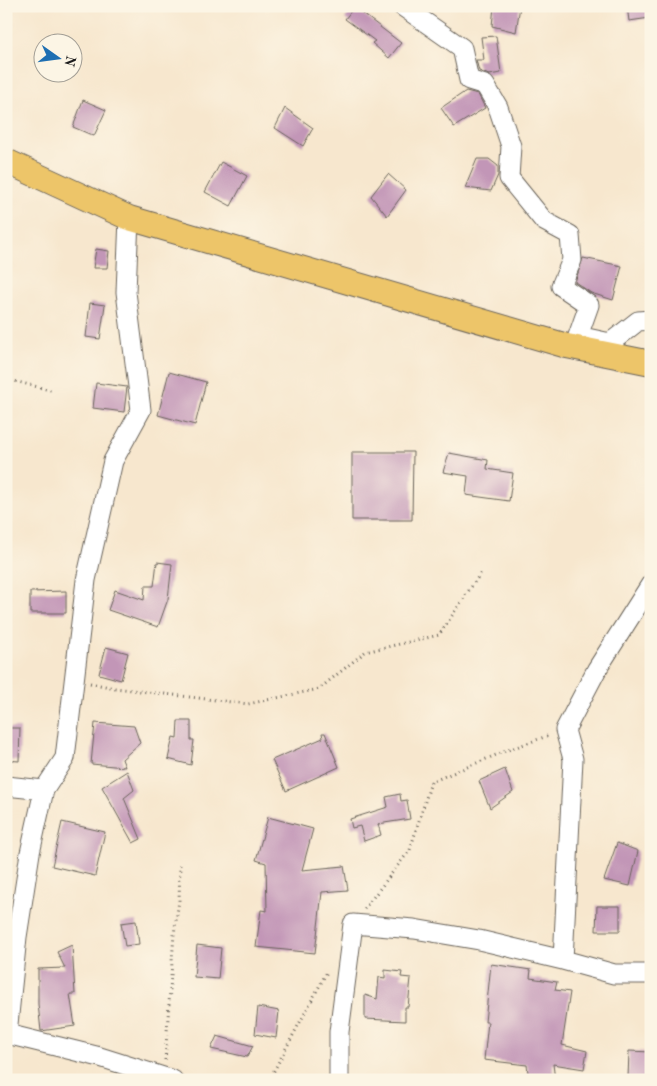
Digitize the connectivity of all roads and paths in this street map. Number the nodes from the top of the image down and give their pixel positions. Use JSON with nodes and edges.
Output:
{"nodes":[{"id":1,"x":402,"y":6,"type":"edge"},
{"id":2,"x":6,"y":161,"type":"edge"},
{"id":3,"x":129,"y":218,"type":"junction"},
{"id":4,"x":651,"y":320,"type":"edge"},
{"id":5,"x":651,"y":363,"type":"edge"},
{"id":6,"x":6,"y":379,"type":"edge"},
{"id":7,"x":54,"y":391,"type":"dead end"},
{"id":8,"x":482,"y":571,"type":"dead end"},
{"id":9,"x":651,"y":584,"type":"edge"},
{"id":10,"x":74,"y":680,"type":"junction"},
{"id":11,"x":565,"y":730,"type":"junction"},
{"id":12,"x":6,"y":786,"type":"edge"},
{"id":13,"x":44,"y":790,"type":"junction"},
{"id":14,"x":180,"y":865,"type":"dead end"},
{"id":15,"x":353,"y":924,"type":"junction"},
{"id":16,"x":563,"y":960,"type":"junction"},
{"id":17,"x":330,"y":968,"type":"dead end"},
{"id":18,"x":651,"y":974,"type":"edge"},
{"id":19,"x":9,"y":1007,"type":"edge"},
{"id":20,"x":7,"y":1036,"type":"edge"},
{"id":21,"x":170,"y":1079,"type":"edge"},
{"id":22,"x":270,"y":1080,"type":"edge"},
{"id":23,"x":338,"y":1080,"type":"edge"}],
"edges":[{"from":1,"to":4,"type":"street"},
{"from":2,"to":3,"type":"main road"},
{"from":3,"to":5,"type":"main road"},
{"from":3,"to":10,"type":"street"},
{"from":6,"to":7,"type":"path"},
{"from":8,"to":10,"type":"path"},
{"from":9,"to":11,"type":"street"},
{"from":10,"to":13,"type":"street"},
{"from":11,"to":15,"type":"path"},
{"from":11,"to":16,"type":"street"},
{"from":12,"to":13,"type":"street"},
{"from":13,"to":19,"type":"street"},
{"from":14,"to":21,"type":"path"},
{"from":15,"to":16,"type":"street"},
{"from":15,"to":23,"type":"street"},
{"from":16,"to":18,"type":"street"},
{"from":17,"to":22,"type":"path"},
{"from":19,"to":20,"type":"street"},
{"from":20,"to":21,"type":"street"}]}
